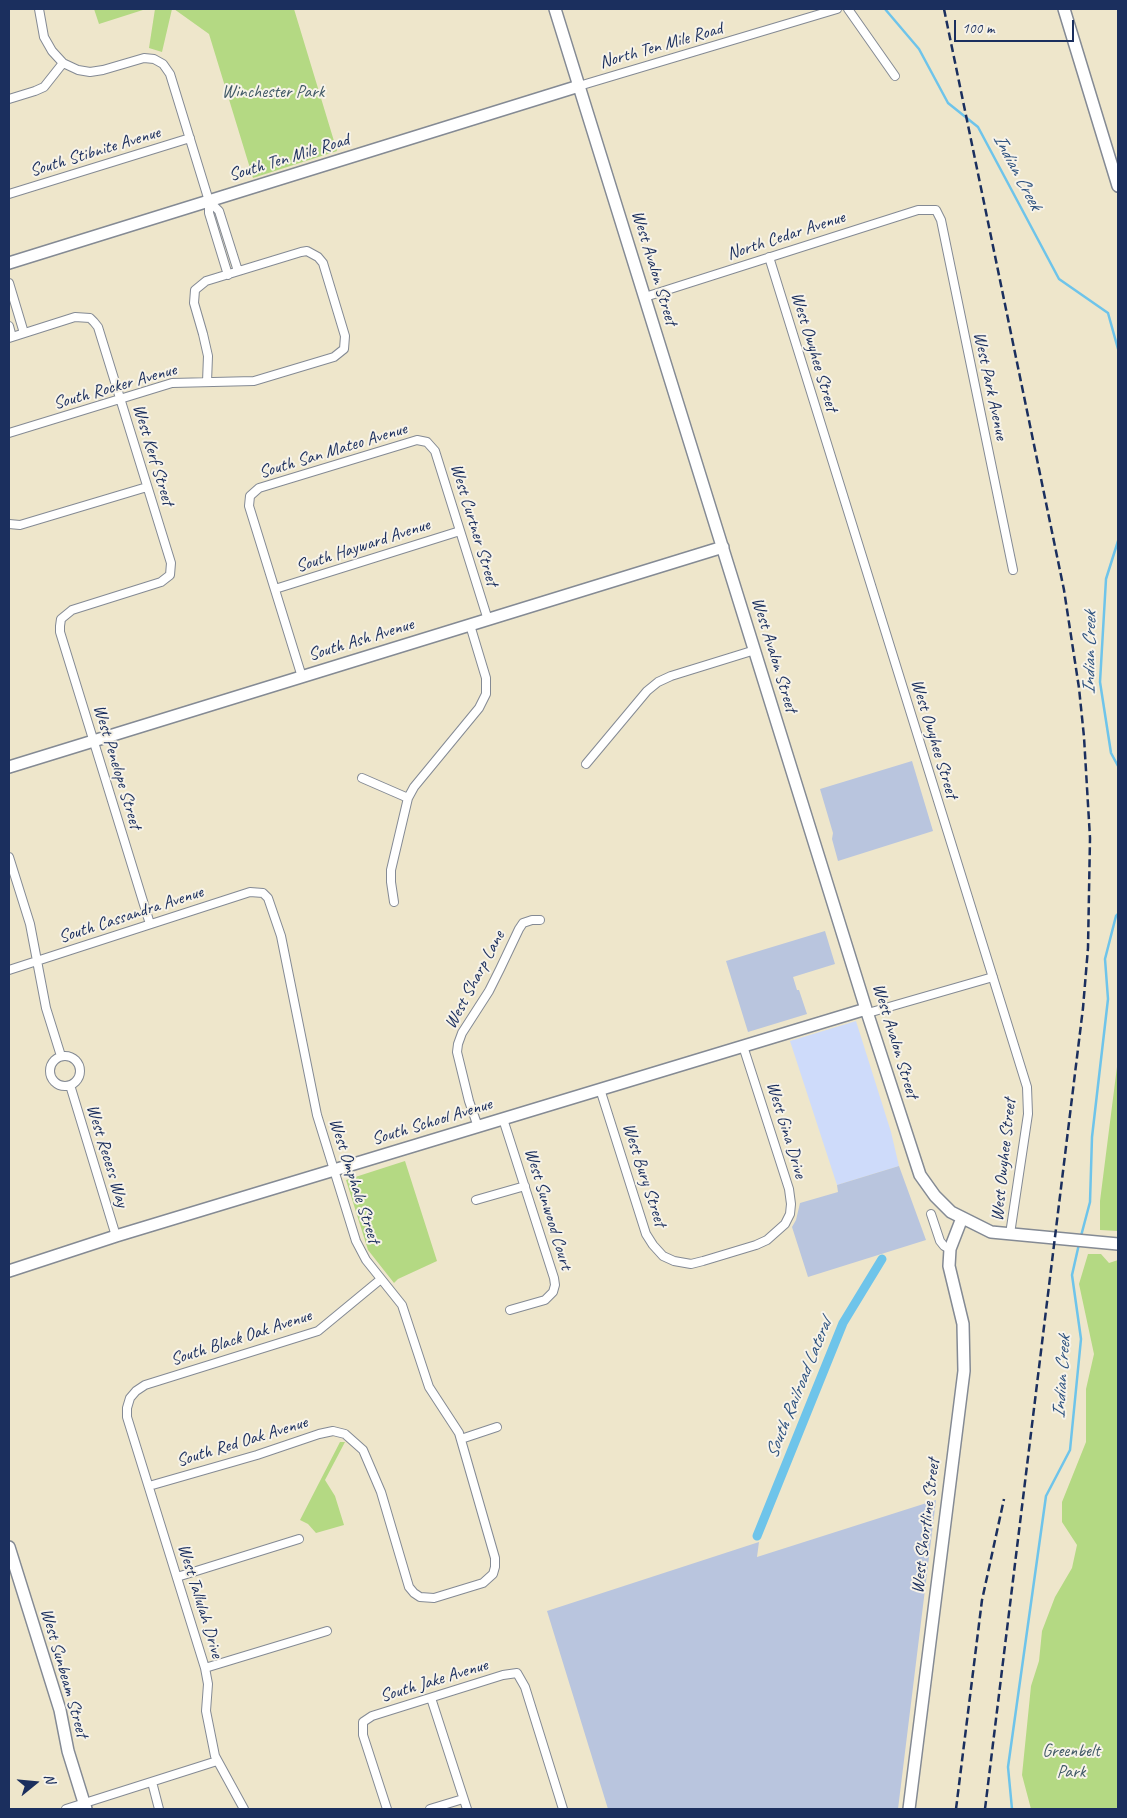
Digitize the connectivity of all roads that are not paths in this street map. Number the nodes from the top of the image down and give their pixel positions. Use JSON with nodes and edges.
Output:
{"nodes":[{"id":1,"x":40,"y":9,"type":"edge"},
{"id":2,"x":555,"y":9,"type":"edge"},
{"id":3,"x":837,"y":9,"type":"edge"},
{"id":4,"x":848,"y":9,"type":"edge"},
{"id":5,"x":1064,"y":9,"type":"edge"},
{"id":6,"x":63,"y":63,"type":"junction"},
{"id":7,"x":896,"y":76,"type":"dead end"},
{"id":8,"x":579,"y":86,"type":"junction"},
{"id":9,"x":9,"y":99,"type":"edge"},
{"id":10,"x":190,"y":138,"type":"junction"},
{"id":11,"x":1118,"y":186,"type":"edge"},
{"id":12,"x":9,"y":194,"type":"edge"},
{"id":13,"x":210,"y":201,"type":"junction"},
{"id":14,"x":936,"y":210,"type":"joint"},
{"id":15,"x":769,"y":257,"type":"junction"},
{"id":16,"x":9,"y":262,"type":"edge"},
{"id":17,"x":238,"y":271,"type":"junction"},
{"id":18,"x":228,"y":275,"type":"junction"},
{"id":19,"x":9,"y":283,"type":"edge"},
{"id":20,"x":645,"y":297,"type":"junction"},
{"id":21,"x":9,"y":326,"type":"edge"},
{"id":22,"x":24,"y":333,"type":"junction"},
{"id":23,"x":10,"y":337,"type":"edge"},
{"id":24,"x":207,"y":382,"type":"junction"},
{"id":25,"x":120,"y":399,"type":"junction"},
{"id":26,"x":9,"y":433,"type":"edge"},
{"id":27,"x":428,"y":442,"type":"joint"},
{"id":28,"x":147,"y":487,"type":"junction"},
{"id":29,"x":9,"y":524,"type":"edge"},
{"id":30,"x":460,"y":531,"type":"junction"},
{"id":31,"x":723,"y":547,"type":"junction"},
{"id":32,"x":1013,"y":570,"type":"dead end"},
{"id":33,"x":275,"y":589,"type":"junction"},
{"id":34,"x":61,"y":619,"type":"joint"},
{"id":35,"x":488,"y":620,"type":"junction"},
{"id":36,"x":470,"y":625,"type":"junction"},
{"id":37,"x":755,"y":650,"type":"junction"},
{"id":38,"x":302,"y":677,"type":"junction"},
{"id":39,"x":93,"y":741,"type":"junction"},
{"id":40,"x":586,"y":764,"type":"dead end"},
{"id":41,"x":9,"y":767,"type":"edge"},
{"id":42,"x":362,"y":778,"type":"dead end"},
{"id":43,"x":408,"y":798,"type":"junction"},
{"id":44,"x":9,"y":858,"type":"edge"},
{"id":45,"x":263,"y":893,"type":"joint"},
{"id":46,"x":394,"y":902,"type":"dead end"},
{"id":47,"x":540,"y":920,"type":"dead end"},
{"id":48,"x":150,"y":924,"type":"junction"},
{"id":49,"x":38,"y":961,"type":"junction"},
{"id":50,"x":9,"y":970,"type":"edge"},
{"id":51,"x":992,"y":977,"type":"junction"},
{"id":52,"x":867,"y":1011,"type":"junction"},
{"id":53,"x":744,"y":1046,"type":"junction"},
{"id":54,"x":61,"y":1056,"type":"junction"},
{"id":55,"x":70,"y":1085,"type":"junction"},
{"id":56,"x":600,"y":1089,"type":"junction"},
{"id":57,"x":504,"y":1119,"type":"junction"},
{"id":58,"x":478,"y":1126,"type":"junction"},
{"id":59,"x":334,"y":1171,"type":"junction"},
{"id":60,"x":525,"y":1186,"type":"junction"},
{"id":61,"x":476,"y":1200,"type":"dead end"},
{"id":62,"x":931,"y":1214,"type":"dead end"},
{"id":63,"x":962,"y":1218,"type":"junction"},
{"id":64,"x":1010,"y":1234,"type":"junction"},
{"id":65,"x":116,"y":1236,"type":"junction"},
{"id":66,"x":1118,"y":1244,"type":"edge"},
{"id":67,"x":950,"y":1249,"type":"junction"},
{"id":68,"x":674,"y":1261,"type":"joint"},
{"id":69,"x":9,"y":1271,"type":"edge"},
{"id":70,"x":381,"y":1278,"type":"junction"},
{"id":71,"x":510,"y":1310,"type":"dead end"},
{"id":72,"x":130,"y":1398,"type":"joint"},
{"id":73,"x":497,"y":1427,"type":"dead end"},
{"id":74,"x":461,"y":1439,"type":"junction"},
{"id":75,"x":149,"y":1486,"type":"junction"},
{"id":76,"x":298,"y":1539,"type":"dead end"},
{"id":77,"x":9,"y":1547,"type":"edge"},
{"id":78,"x":493,"y":1574,"type":"joint"},
{"id":79,"x":177,"y":1577,"type":"junction"},
{"id":80,"x":327,"y":1631,"type":"dead end"},
{"id":81,"x":205,"y":1668,"type":"junction"},
{"id":82,"x":431,"y":1698,"type":"junction"},
{"id":83,"x":217,"y":1761,"type":"junction"},
{"id":84,"x":152,"y":1782,"type":"junction"},
{"id":85,"x":464,"y":1799,"type":"junction"},
{"id":86,"x":86,"y":1806,"type":"edge"},
{"id":87,"x":66,"y":1809,"type":"edge"},
{"id":88,"x":160,"y":1809,"type":"edge"},
{"id":89,"x":244,"y":1809,"type":"edge"},
{"id":90,"x":387,"y":1809,"type":"edge"},
{"id":91,"x":430,"y":1809,"type":"edge"},
{"id":92,"x":467,"y":1809,"type":"edge"},
{"id":93,"x":563,"y":1809,"type":"edge"},
{"id":94,"x":909,"y":1809,"type":"edge"}],
"edges":[{"from":1,"to":6,"type":"street"},
{"from":2,"to":8,"type":"street","name":"West Avalon Street"},
{"from":3,"to":8,"type":"street","name":"North Ten Mile Road"},
{"from":4,"to":7,"type":"street"},
{"from":5,"to":11,"type":"street"},
{"from":6,"to":9,"type":"street"},
{"from":6,"to":10,"type":"street"},
{"from":8,"to":13,"type":"street","name":"South Ten Mile Road"},
{"from":8,"to":20,"type":"street","name":"West Avalon Street"},
{"from":10,"to":12,"type":"street","name":"South Stibnite Avenue"},
{"from":10,"to":13,"type":"street"},
{"from":13,"to":16,"type":"street","name":"South Ten Mile Road"},
{"from":13,"to":17,"type":"street"},
{"from":13,"to":18,"type":"street"},
{"from":14,"to":15,"type":"street","name":"North Cedar Avenue"},
{"from":14,"to":32,"type":"street","name":"West Park Avenue"},
{"from":15,"to":20,"type":"street","name":"North Cedar Avenue"},
{"from":15,"to":51,"type":"street","name":"West Owyhee Street"},
{"from":17,"to":18,"type":"street"},
{"from":17,"to":24,"type":"street","name":"South Rocker Avenue"},
{"from":18,"to":24,"type":"street"},
{"from":19,"to":22,"type":"street"},
{"from":20,"to":31,"type":"street","name":"West Avalon Street"},
{"from":21,"to":23,"type":"street"},
{"from":22,"to":23,"type":"street"},
{"from":22,"to":25,"type":"street","name":"West Kerf Street"},
{"from":24,"to":25,"type":"street","name":"South Rocker Avenue"},
{"from":25,"to":26,"type":"street","name":"South Rocker Avenue"},
{"from":25,"to":28,"type":"street","name":"West Kerf Street"},
{"from":27,"to":30,"type":"street","name":"West Curtner Street"},
{"from":27,"to":33,"type":"street","name":"South San Mateo Avenue"},
{"from":28,"to":29,"type":"street"},
{"from":28,"to":34,"type":"street","name":"West Kerf Street"},
{"from":30,"to":33,"type":"street","name":"South Hayward Avenue"},
{"from":30,"to":35,"type":"street","name":"West Curtner Street"},
{"from":31,"to":35,"type":"street","name":"South Ash Avenue"},
{"from":31,"to":37,"type":"street","name":"West Avalon Street"},
{"from":33,"to":38,"type":"street"},
{"from":34,"to":39,"type":"street","name":"West Penelope Street"},
{"from":35,"to":36,"type":"street","name":"South Ash Avenue"},
{"from":36,"to":38,"type":"street","name":"South Ash Avenue"},
{"from":36,"to":43,"type":"street"},
{"from":37,"to":40,"type":"street"},
{"from":37,"to":52,"type":"street","name":"West Avalon Street"},
{"from":38,"to":39,"type":"street","name":"South Ash Avenue"},
{"from":39,"to":41,"type":"street","name":"South Ash Avenue"},
{"from":39,"to":48,"type":"street","name":"West Penelope Street"},
{"from":42,"to":43,"type":"street"},
{"from":43,"to":46,"type":"street"},
{"from":44,"to":49,"type":"street"},
{"from":45,"to":48,"type":"street","name":"South Cassandra Avenue"},
{"from":45,"to":59,"type":"street","name":"West Omphale Street"},
{"from":47,"to":58,"type":"street","name":"West Sharp Lane"},
{"from":48,"to":49,"type":"street","name":"South Cassandra Avenue"},
{"from":49,"to":50,"type":"street","name":"South Cassandra Avenue"},
{"from":49,"to":54,"type":"street"},
{"from":51,"to":52,"type":"street"},
{"from":51,"to":64,"type":"street","name":"West Owyhee Street"},
{"from":52,"to":53,"type":"street","name":"South School Avenue"},
{"from":52,"to":63,"type":"street","name":"West Avalon Street"},
{"from":53,"to":56,"type":"street","name":"South School Avenue"},
{"from":53,"to":68,"type":"street","name":"West Gina Drive"},
{"from":54,"to":55,"type":"street","name":"West Recess Way"},
{"from":54,"to":55,"type":"street","name":"West Recess Way"},
{"from":55,"to":65,"type":"street","name":"West Recess Way"},
{"from":56,"to":57,"type":"street","name":"South School Avenue"},
{"from":56,"to":68,"type":"street","name":"West Bury Street"},
{"from":57,"to":58,"type":"street","name":"South School Avenue"},
{"from":57,"to":60,"type":"street","name":"West Sunwood Court"},
{"from":58,"to":59,"type":"street","name":"South School Avenue"},
{"from":59,"to":65,"type":"street","name":"South School Avenue"},
{"from":59,"to":70,"type":"street","name":"West Omphale Street"},
{"from":60,"to":61,"type":"street"},
{"from":60,"to":71,"type":"street","name":"West Sunwood Court"},
{"from":62,"to":67,"type":"street"},
{"from":63,"to":64,"type":"street","name":"West Avalon Street"},
{"from":63,"to":67,"type":"street","name":"West Shortline Street"},
{"from":64,"to":66,"type":"street","name":"West Avalon Street"},
{"from":65,"to":69,"type":"street","name":"South School Avenue"},
{"from":67,"to":94,"type":"street","name":"West Shortline Street"},
{"from":70,"to":72,"type":"street","name":"South Black Oak Avenue"},
{"from":70,"to":74,"type":"street","name":"West Omphale Street"},
{"from":72,"to":75,"type":"street","name":"West Tallulah Drive"},
{"from":73,"to":74,"type":"street"},
{"from":74,"to":78,"type":"street","name":"West Omphale Street"},
{"from":75,"to":78,"type":"street","name":"South Red Oak Avenue"},
{"from":75,"to":79,"type":"street","name":"West Tallulah Drive"},
{"from":76,"to":79,"type":"street"},
{"from":77,"to":86,"type":"street","name":"West Sunbeam Street"},
{"from":79,"to":81,"type":"street","name":"West Tallulah Drive"},
{"from":80,"to":81,"type":"street"},
{"from":81,"to":83,"type":"street","name":"West Tallulah Drive"},
{"from":82,"to":85,"type":"street"},
{"from":82,"to":90,"type":"street","name":"South Jake Avenue"},
{"from":82,"to":93,"type":"street","name":"South Jake Avenue"},
{"from":83,"to":84,"type":"street"},
{"from":83,"to":89,"type":"street","name":"West Tallulah Drive"},
{"from":84,"to":86,"type":"street"},
{"from":84,"to":88,"type":"street"},
{"from":85,"to":91,"type":"street"},
{"from":85,"to":92,"type":"street"},
{"from":86,"to":87,"type":"street"}]}
